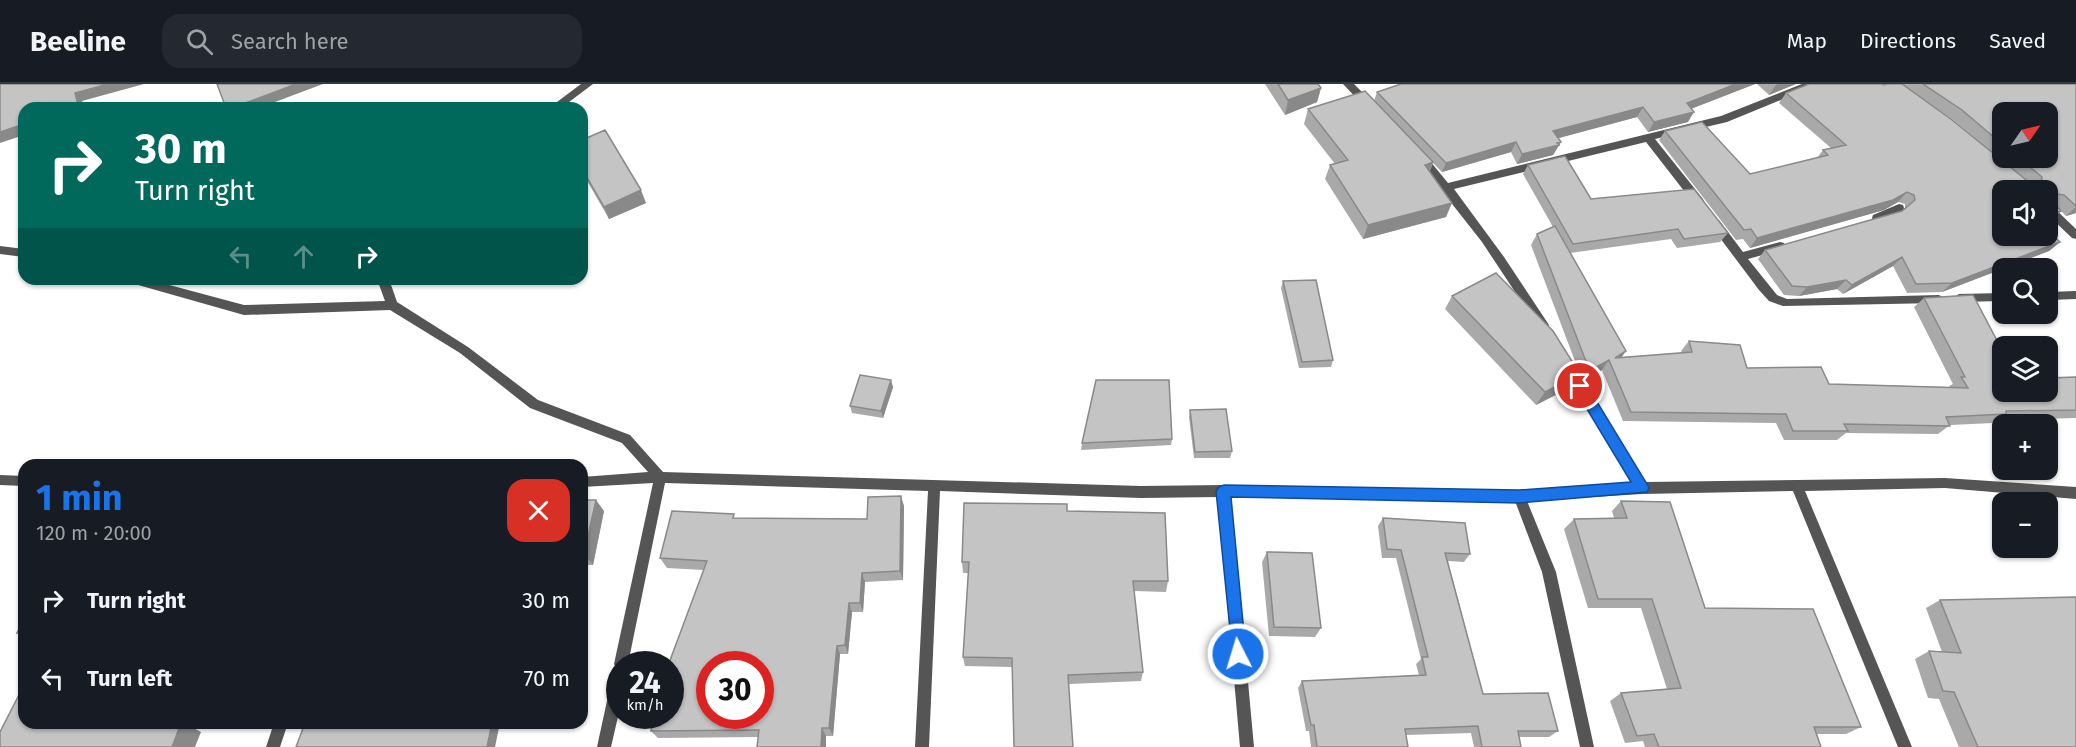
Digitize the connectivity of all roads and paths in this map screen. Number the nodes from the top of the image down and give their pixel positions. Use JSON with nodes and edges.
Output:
{"nodes":[{"id":1,"x":588,"y":84,"type":"edge"},
{"id":2,"x":1348,"y":84,"type":"edge"},
{"id":3,"x":1812,"y":84,"type":"edge"},
{"id":4,"x":562,"y":102,"type":"edge"},
{"id":5,"x":1379,"y":115,"type":"edge"},
{"id":6,"x":1648,"y":137,"type":"junction"},
{"id":7,"x":1410,"y":146,"type":"edge"},
{"id":8,"x":1447,"y":187,"type":"junction"},
{"id":9,"x":1899,"y":208,"type":"edge"},
{"id":10,"x":2058,"y":218,"type":"edge"},
{"id":11,"x":1865,"y":222,"type":"edge"},
{"id":12,"x":2076,"y":235,"type":"edge"},
{"id":13,"x":1786,"y":244,"type":"edge"},
{"id":14,"x":0,"y":250,"type":"edge"},
{"id":15,"x":18,"y":253,"type":"edge"},
{"id":16,"x":1740,"y":257,"type":"junction"},
{"id":17,"x":153,"y":285,"type":"edge"},
{"id":18,"x":385,"y":285,"type":"edge"},
{"id":19,"x":2076,"y":295,"type":"edge"},
{"id":20,"x":2058,"y":296,"type":"edge"},
{"id":21,"x":1992,"y":297,"type":"edge"},
{"id":22,"x":392,"y":305,"type":"junction"},
{"id":23,"x":1549,"y":334,"type":"edge"},
{"id":24,"x":1562,"y":355,"type":"edge"},
{"id":25,"x":660,"y":477,"type":"junction"},
{"id":26,"x":0,"y":480,"type":"edge"},
{"id":27,"x":18,"y":481,"type":"edge"},
{"id":28,"x":588,"y":482,"type":"edge"},
{"id":29,"x":934,"y":486,"type":"junction"},
{"id":30,"x":1797,"y":486,"type":"junction"},
{"id":31,"x":1642,"y":488,"type":"junction"},
{"id":32,"x":1224,"y":491,"type":"junction"},
{"id":33,"x":2076,"y":494,"type":"edge"},
{"id":34,"x":1519,"y":496,"type":"junction"},
{"id":35,"x":624,"y":651,"type":"edge"},
{"id":36,"x":279,"y":729,"type":"edge"},
{"id":37,"x":608,"y":729,"type":"edge"},
{"id":38,"x":273,"y":747,"type":"edge"},
{"id":39,"x":604,"y":747,"type":"edge"},
{"id":40,"x":922,"y":747,"type":"edge"},
{"id":41,"x":1247,"y":747,"type":"edge"},
{"id":42,"x":1587,"y":747,"type":"edge"},
{"id":43,"x":1905,"y":747,"type":"edge"}],
"edges":[{"from":1,"to":4,"type":"street"},
{"from":2,"to":5,"type":"street"},
{"from":3,"to":6,"type":"street"},
{"from":6,"to":8,"type":"street"},
{"from":6,"to":16,"type":"street"},
{"from":7,"to":8,"type":"street"},
{"from":8,"to":23,"type":"street"},
{"from":9,"to":11,"type":"street"},
{"from":10,"to":12,"type":"street"},
{"from":13,"to":16,"type":"street"},
{"from":14,"to":15,"type":"street"},
{"from":16,"to":21,"type":"street"},
{"from":17,"to":22,"type":"street"},
{"from":18,"to":22,"type":"street"},
{"from":19,"to":20,"type":"street"},
{"from":22,"to":25,"type":"street"},
{"from":24,"to":31,"type":"street"},
{"from":25,"to":28,"type":"street"},
{"from":25,"to":29,"type":"street"},
{"from":25,"to":35,"type":"street"},
{"from":26,"to":27,"type":"street"},
{"from":29,"to":32,"type":"street"},
{"from":29,"to":40,"type":"street"},
{"from":30,"to":31,"type":"street"},
{"from":30,"to":33,"type":"street"},
{"from":30,"to":43,"type":"street"},
{"from":31,"to":34,"type":"street"},
{"from":32,"to":34,"type":"street"},
{"from":32,"to":41,"type":"street"},
{"from":34,"to":42,"type":"street"},
{"from":36,"to":38,"type":"street"},
{"from":37,"to":39,"type":"street"}]}
